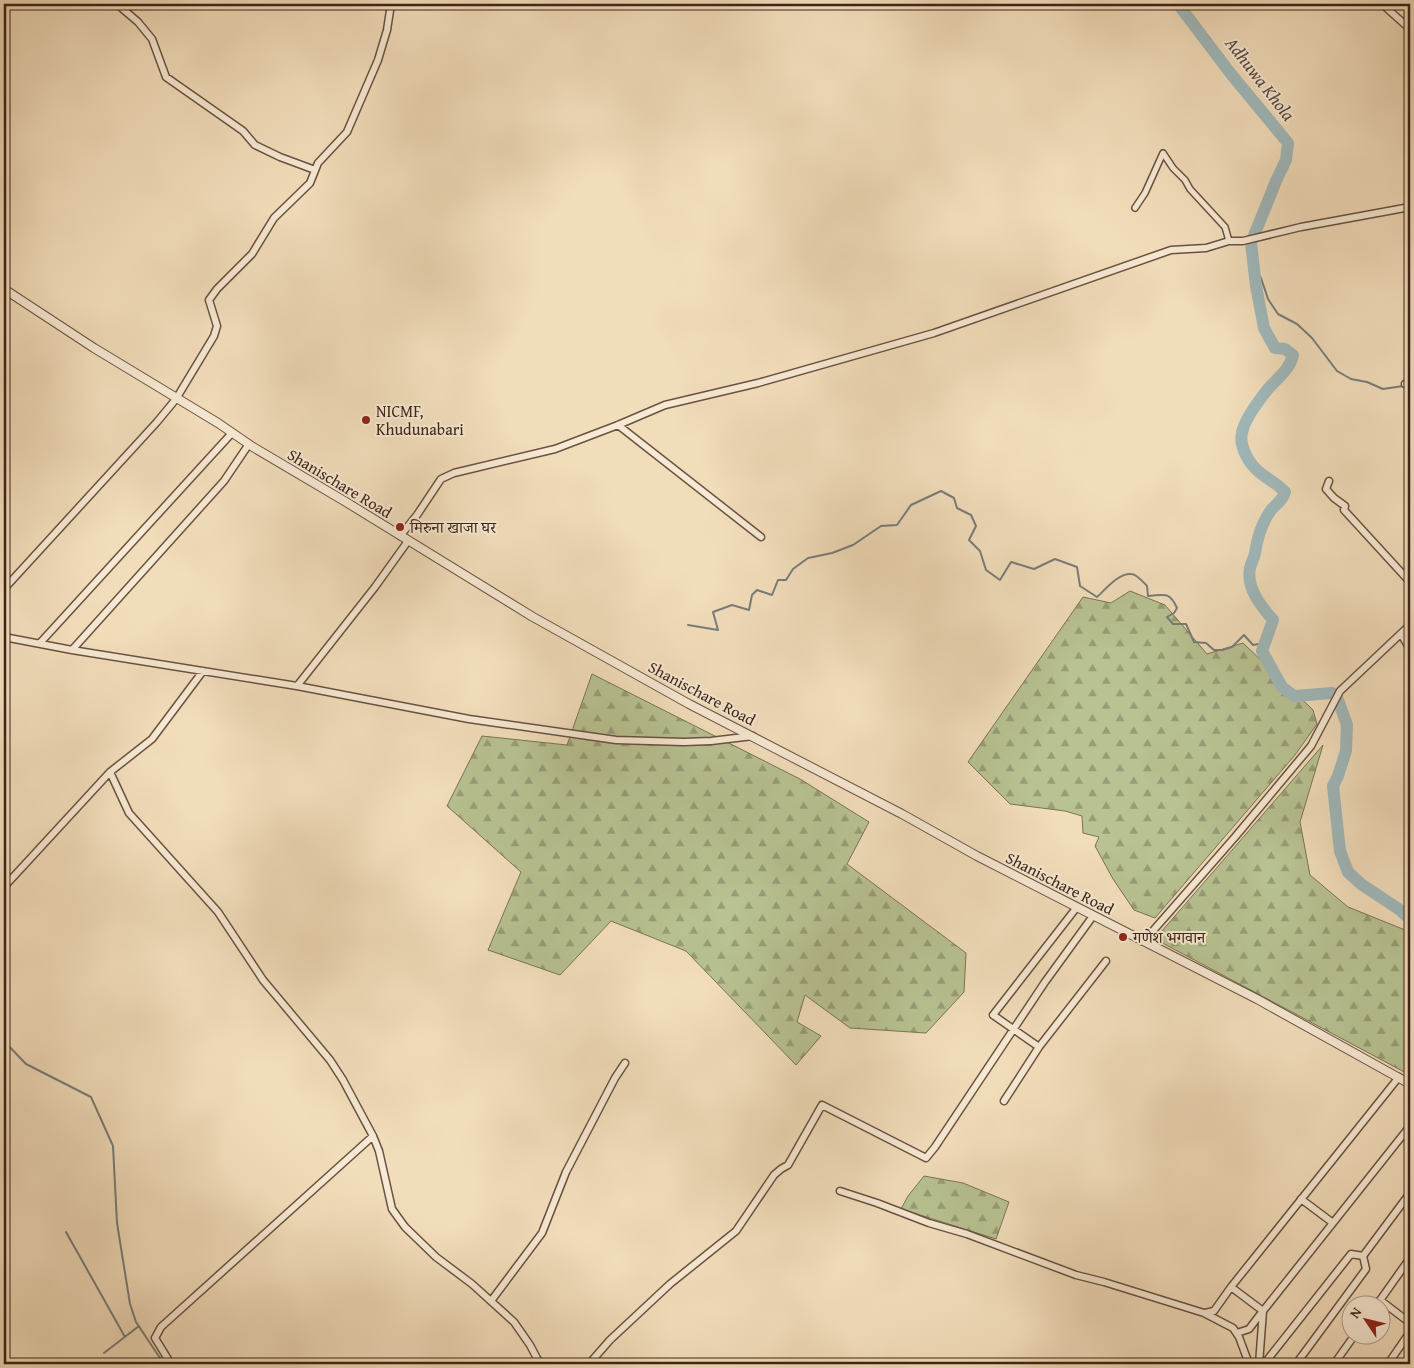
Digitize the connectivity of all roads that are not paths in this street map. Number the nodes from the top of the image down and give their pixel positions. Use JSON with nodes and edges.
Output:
{"nodes":[{"id":1,"x":117,"y":4,"type":"edge"},
{"id":2,"x":391,"y":4,"type":"edge"},
{"id":3,"x":1382,"y":4,"type":"edge"},
{"id":4,"x":1410,"y":29,"type":"edge"},
{"id":5,"x":315,"y":170,"type":"junction"},
{"id":6,"x":1410,"y":207,"type":"edge"},
{"id":7,"x":1135,"y":208,"type":"dead end"},
{"id":8,"x":1230,"y":241,"type":"junction"},
{"id":9,"x":4,"y":289,"type":"edge"},
{"id":10,"x":176,"y":399,"type":"junction"},
{"id":11,"x":618,"y":425,"type":"junction"},
{"id":12,"x":232,"y":432,"type":"junction"},
{"id":13,"x":249,"y":444,"type":"junction"},
{"id":14,"x":1329,"y":481,"type":"dead end"},
{"id":15,"x":400,"y":536,"type":"junction"},
{"id":16,"x":762,"y":537,"type":"dead end"},
{"id":17,"x":408,"y":541,"type":"junction"},
{"id":18,"x":1410,"y":582,"type":"edge"},
{"id":19,"x":4,"y":589,"type":"edge"},
{"id":20,"x":1410,"y":625,"type":"edge"},
{"id":21,"x":1401,"y":634,"type":"junction"},
{"id":22,"x":4,"y":637,"type":"edge"},
{"id":23,"x":40,"y":643,"type":"junction"},
{"id":24,"x":1410,"y":649,"type":"edge"},
{"id":25,"x":72,"y":650,"type":"junction"},
{"id":26,"x":204,"y":671,"type":"junction"},
{"id":27,"x":297,"y":686,"type":"junction"},
{"id":28,"x":754,"y":736,"type":"junction"},
{"id":29,"x":110,"y":772,"type":"junction"},
{"id":30,"x":4,"y":887,"type":"edge"},
{"id":31,"x":1077,"y":907,"type":"junction"},
{"id":32,"x":1093,"y":916,"type":"junction"},
{"id":33,"x":1141,"y":941,"type":"junction"},
{"id":34,"x":1106,"y":961,"type":"dead end"},
{"id":35,"x":1013,"y":1030,"type":"junction"},
{"id":36,"x":1039,"y":1047,"type":"junction"},
{"id":37,"x":625,"y":1063,"type":"dead end"},
{"id":38,"x":1399,"y":1077,"type":"junction"},
{"id":39,"x":1410,"y":1084,"type":"edge"},
{"id":40,"x":1004,"y":1101,"type":"dead end"},
{"id":41,"x":1410,"y":1126,"type":"edge"},
{"id":42,"x":373,"y":1136,"type":"junction"},
{"id":43,"x":840,"y":1192,"type":"dead end"},
{"id":44,"x":1410,"y":1193,"type":"edge"},
{"id":45,"x":1301,"y":1199,"type":"junction"},
{"id":46,"x":1332,"y":1223,"type":"junction"},
{"id":47,"x":1363,"y":1256,"type":"junction"},
{"id":48,"x":1410,"y":1258,"type":"edge"},
{"id":49,"x":1231,"y":1288,"type":"junction"},
{"id":50,"x":1383,"y":1296,"type":"edge"},
{"id":51,"x":491,"y":1301,"type":"junction"},
{"id":52,"x":1263,"y":1311,"type":"junction"},
{"id":53,"x":1392,"y":1312,"type":"edge"},
{"id":54,"x":1204,"y":1314,"type":"junction"},
{"id":55,"x":1410,"y":1323,"type":"edge"},
{"id":56,"x":1410,"y":1332,"type":"edge"},
{"id":57,"x":1237,"y":1333,"type":"junction"},
{"id":58,"x":1347,"y":1346,"type":"edge"},
{"id":59,"x":171,"y":1364,"type":"edge"},
{"id":60,"x":540,"y":1364,"type":"edge"},
{"id":61,"x":589,"y":1364,"type":"edge"},
{"id":62,"x":1250,"y":1364,"type":"edge"},
{"id":63,"x":1259,"y":1364,"type":"edge"},
{"id":64,"x":1264,"y":1364,"type":"edge"},
{"id":65,"x":1296,"y":1364,"type":"edge"},
{"id":66,"x":1334,"y":1364,"type":"edge"},
{"id":67,"x":1388,"y":1364,"type":"edge"}],
"edges":[{"from":1,"to":5,"type":"street"},
{"from":2,"to":5,"type":"street"},
{"from":3,"to":4,"type":"street"},
{"from":5,"to":10,"type":"street"},
{"from":6,"to":8,"type":"street"},
{"from":7,"to":8,"type":"street"},
{"from":8,"to":11,"type":"street"},
{"from":9,"to":10,"type":"street","name":"Shanischare Road"},
{"from":10,"to":12,"type":"street","name":"Shanischare Road"},
{"from":10,"to":19,"type":"street"},
{"from":11,"to":15,"type":"street"},
{"from":11,"to":16,"type":"street"},
{"from":12,"to":13,"type":"street","name":"Shanischare Road"},
{"from":12,"to":23,"type":"street"},
{"from":13,"to":15,"type":"street","name":"Shanischare Road"},
{"from":13,"to":25,"type":"street"},
{"from":14,"to":18,"type":"street"},
{"from":15,"to":17,"type":"street","name":"Shanischare Road"},
{"from":17,"to":27,"type":"street"},
{"from":17,"to":28,"type":"street","name":"Shanischare Road"},
{"from":20,"to":21,"type":"street"},
{"from":21,"to":24,"type":"street"},
{"from":21,"to":33,"type":"street"},
{"from":22,"to":23,"type":"street"},
{"from":23,"to":25,"type":"street"},
{"from":25,"to":26,"type":"street"},
{"from":26,"to":27,"type":"street"},
{"from":26,"to":29,"type":"street"},
{"from":27,"to":28,"type":"street"},
{"from":28,"to":31,"type":"street","name":"Shanischare Road"},
{"from":29,"to":30,"type":"street"},
{"from":29,"to":42,"type":"street"},
{"from":31,"to":32,"type":"street","name":"Shanischare Road"},
{"from":31,"to":35,"type":"street"},
{"from":32,"to":33,"type":"street","name":"Shanischare Road"},
{"from":32,"to":35,"type":"street"},
{"from":33,"to":38,"type":"street","name":"Shanischare Road"},
{"from":34,"to":36,"type":"street"},
{"from":35,"to":36,"type":"street"},
{"from":35,"to":61,"type":"street"},
{"from":36,"to":40,"type":"street"},
{"from":37,"to":51,"type":"street"},
{"from":38,"to":39,"type":"street","name":"Shanischare Road"},
{"from":38,"to":45,"type":"street"},
{"from":41,"to":46,"type":"street"},
{"from":42,"to":51,"type":"street"},
{"from":42,"to":59,"type":"street"},
{"from":43,"to":54,"type":"street"},
{"from":44,"to":47,"type":"street"},
{"from":45,"to":46,"type":"street"},
{"from":45,"to":49,"type":"street"},
{"from":46,"to":52,"type":"street"},
{"from":47,"to":64,"type":"street"},
{"from":47,"to":65,"type":"street"},
{"from":48,"to":50,"type":"street"},
{"from":49,"to":52,"type":"street"},
{"from":49,"to":54,"type":"street"},
{"from":51,"to":60,"type":"street"},
{"from":52,"to":57,"type":"street"},
{"from":52,"to":63,"type":"street"},
{"from":53,"to":55,"type":"street"},
{"from":54,"to":57,"type":"street"},
{"from":56,"to":67,"type":"street"},
{"from":57,"to":62,"type":"street"},
{"from":58,"to":66,"type":"street"}]}
